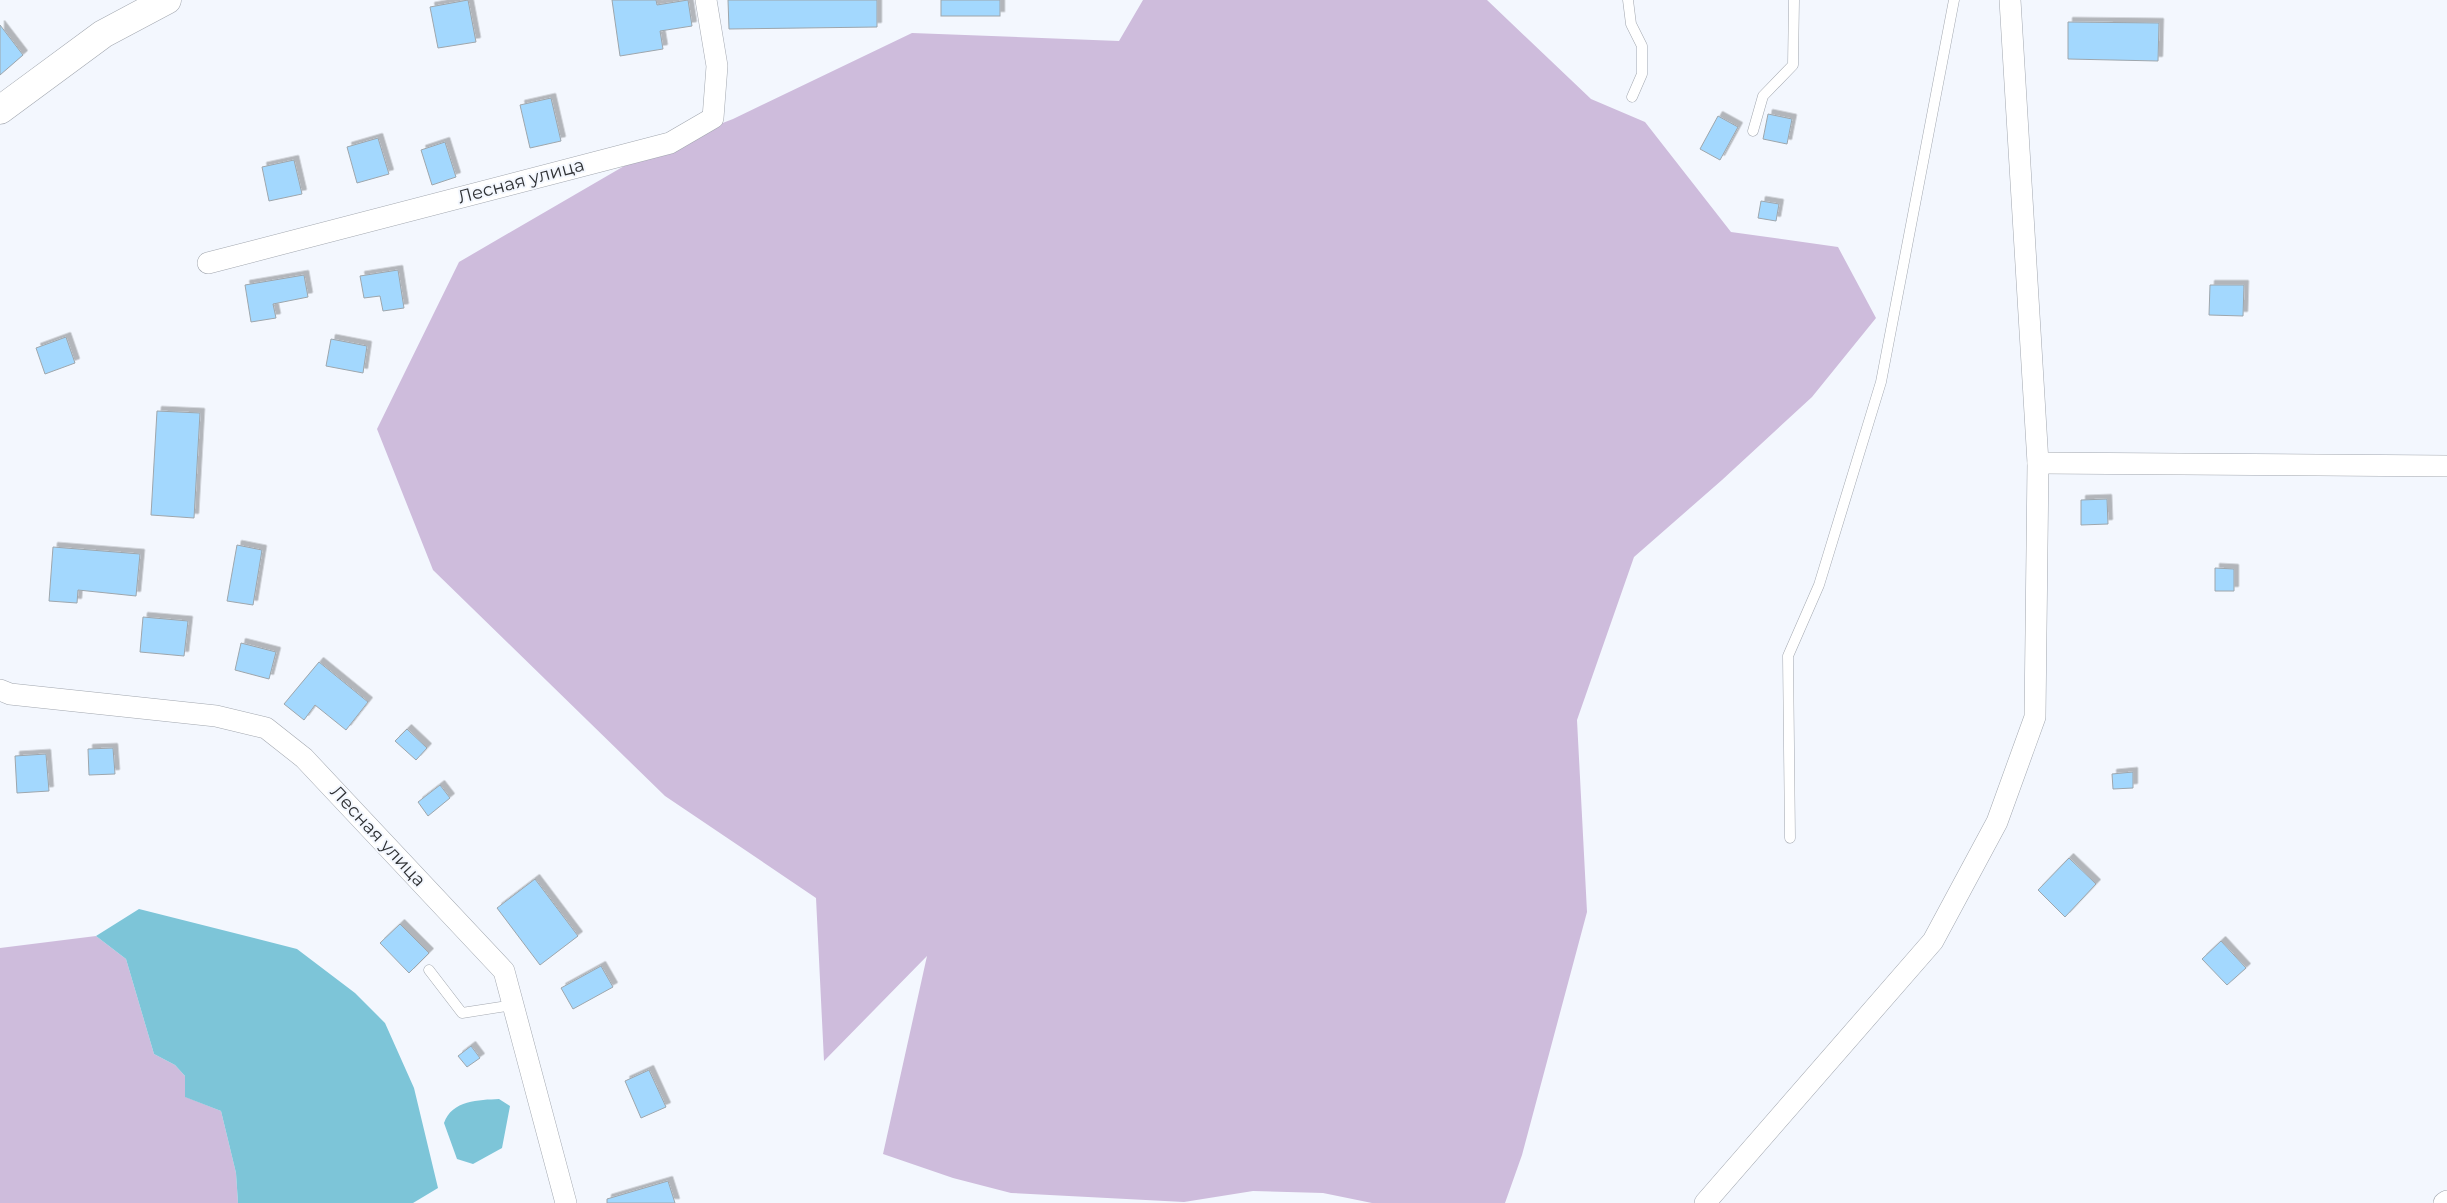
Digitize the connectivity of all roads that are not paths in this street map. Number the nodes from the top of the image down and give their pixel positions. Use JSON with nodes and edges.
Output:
{"nodes":[{"id":1,"x":167,"y":0,"type":"edge"},
{"id":2,"x":706,"y":0,"type":"edge"},
{"id":3,"x":1628,"y":0,"type":"edge"},
{"id":4,"x":1794,"y":0,"type":"edge"},
{"id":5,"x":1954,"y":0,"type":"edge"},
{"id":6,"x":2010,"y":0,"type":"edge"},
{"id":7,"x":1632,"y":97,"type":"dead end"},
{"id":8,"x":0,"y":110,"type":"edge"},
{"id":9,"x":1753,"y":131,"type":"dead end"},
{"id":10,"x":208,"y":263,"type":"dead end"},
{"id":11,"x":2038,"y":463,"type":"junction"},
{"id":12,"x":2447,"y":466,"type":"edge"},
{"id":13,"x":0,"y":690,"type":"edge"},
{"id":14,"x":1790,"y":838,"type":"dead end"},
{"id":15,"x":429,"y":970,"type":"dead end"},
{"id":16,"x":513,"y":1005,"type":"junction"},
{"id":17,"x":566,"y":1203,"type":"edge"},
{"id":18,"x":1705,"y":1203,"type":"edge"}],
"edges":[{"from":1,"to":8,"type":"street"},
{"from":2,"to":10,"type":"street","name":"Лесная улица"},
{"from":3,"to":7,"type":"lane"},
{"from":4,"to":9,"type":"lane"},
{"from":5,"to":14,"type":"lane"},
{"from":6,"to":11,"type":"street"},
{"from":11,"to":12,"type":"street"},
{"from":11,"to":18,"type":"street"},
{"from":13,"to":16,"type":"street","name":"Лесная улица"},
{"from":15,"to":16,"type":"lane"},
{"from":16,"to":17,"type":"street","name":"Лесная улица"}]}
